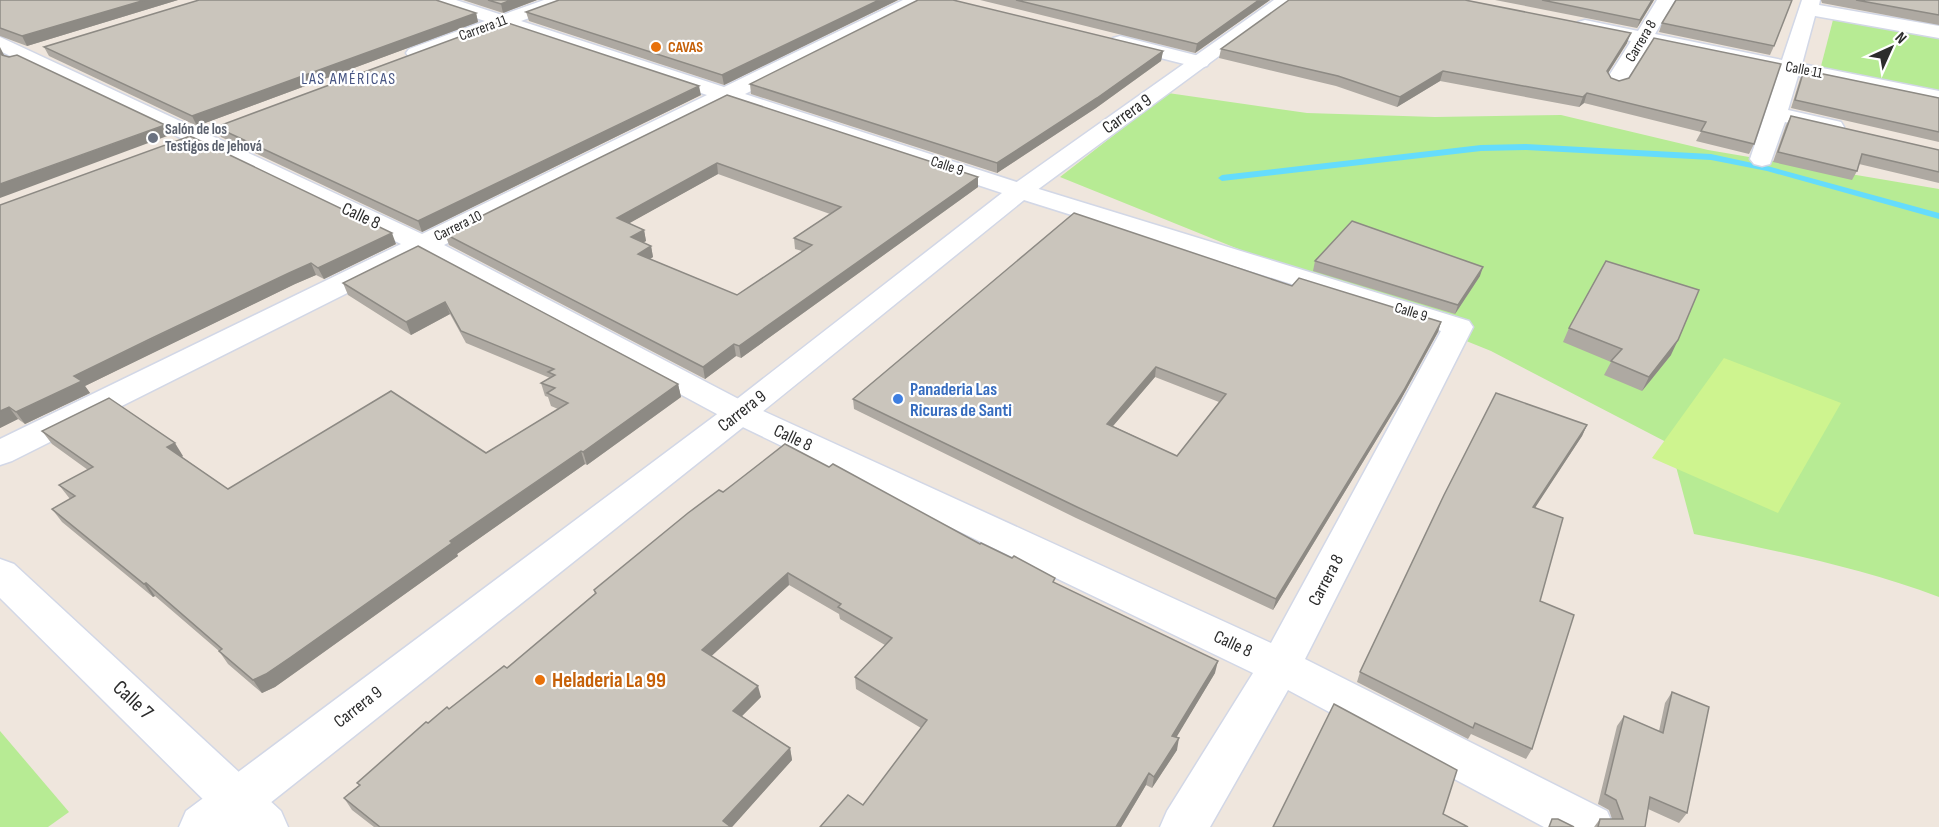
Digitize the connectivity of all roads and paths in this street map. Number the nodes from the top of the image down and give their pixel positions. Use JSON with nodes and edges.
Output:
{"nodes":[{"id":1,"x":438,"y":0,"type":"edge"},
{"id":2,"x":561,"y":0,"type":"edge"},
{"id":3,"x":917,"y":0,"type":"edge"},
{"id":4,"x":1286,"y":0,"type":"edge"},
{"id":5,"x":1666,"y":0,"type":"edge"},
{"id":6,"x":1809,"y":4,"type":"edge"},
{"id":7,"x":500,"y":21,"type":"junction"},
{"id":8,"x":1562,"y":21,"type":"edge"},
{"id":9,"x":1939,"y":32,"type":"edge"},
{"id":10,"x":1097,"y":37,"type":"edge"},
{"id":11,"x":1643,"y":38,"type":"junction"},
{"id":12,"x":19,"y":52,"type":"edge"},
{"id":13,"x":1200,"y":62,"type":"junction"},
{"id":14,"x":391,"y":63,"type":"edge"},
{"id":15,"x":1790,"y":67,"type":"junction"},
{"id":16,"x":1616,"y":82,"type":"edge"},
{"id":17,"x":728,"y":93,"type":"junction"},
{"id":18,"x":1939,"y":98,"type":"edge"},
{"id":19,"x":1776,"y":114,"type":"junction"},
{"id":20,"x":228,"y":125,"type":"edge"},
{"id":21,"x":1858,"y":132,"type":"edge"},
{"id":22,"x":184,"y":141,"type":"junction"},
{"id":23,"x":1762,"y":159,"type":"dead end"},
{"id":24,"x":1020,"y":190,"type":"junction"},
{"id":25,"x":422,"y":244,"type":"junction"},
{"id":26,"x":1458,"y":327,"type":"joint"},
{"id":27,"x":740,"y":413,"type":"junction"},
{"id":28,"x":0,"y":453,"type":"edge"},
{"id":29,"x":0,"y":574,"type":"edge"},
{"id":30,"x":1280,"y":666,"type":"junction"},
{"id":31,"x":251,"y":813,"type":"edge"},
{"id":32,"x":202,"y":827,"type":"edge"},
{"id":33,"x":1184,"y":827,"type":"edge"},
{"id":34,"x":1590,"y":827,"type":"edge"}],
"edges":[{"from":1,"to":7,"type":"street","name":"Calle 9"},
{"from":2,"to":7,"type":"street","name":"Carrera 11"},
{"from":3,"to":17,"type":"street","name":"Carrera 10"},
{"from":4,"to":13,"type":"street","name":"Carrera 9"},
{"from":5,"to":11,"type":"street","name":"Carrera 8"},
{"from":6,"to":9,"type":"street"},
{"from":6,"to":15,"type":"street"},
{"from":7,"to":14,"type":"street","name":"Carrera 11"},
{"from":7,"to":17,"type":"street","name":"Calle 9"},
{"from":8,"to":11,"type":"street","name":"Calle 11"},
{"from":10,"to":13,"type":"street"},
{"from":11,"to":15,"type":"street","name":"Calle 11"},
{"from":11,"to":16,"type":"street","name":"Carrera 8"},
{"from":12,"to":22,"type":"street","name":"Calle 8"},
{"from":13,"to":24,"type":"street","name":"Carrera 9"},
{"from":15,"to":18,"type":"street","name":"Calle 11"},
{"from":15,"to":19,"type":"street"},
{"from":17,"to":24,"type":"street","name":"Calle 9"},
{"from":17,"to":25,"type":"street","name":"Carrera 10"},
{"from":19,"to":21,"type":"street"},
{"from":19,"to":23,"type":"street"},
{"from":20,"to":22,"type":"street"},
{"from":22,"to":25,"type":"street","name":"Calle 8"},
{"from":24,"to":26,"type":"street","name":"Calle 9"},
{"from":24,"to":27,"type":"street","name":"Carrera 9"},
{"from":25,"to":27,"type":"street","name":"Calle 8"},
{"from":25,"to":28,"type":"street","name":"Carrera 10"},
{"from":26,"to":30,"type":"street","name":"Carrera 8"},
{"from":27,"to":30,"type":"street","name":"Calle 8"},
{"from":27,"to":31,"type":"street","name":"Carrera 9"},
{"from":29,"to":31,"type":"street","name":"Calle 7"},
{"from":30,"to":33,"type":"street","name":"Carrera 8"},
{"from":30,"to":34,"type":"street","name":"Calle 8"},
{"from":31,"to":32,"type":"street","name":"Carrera 9"}]}
